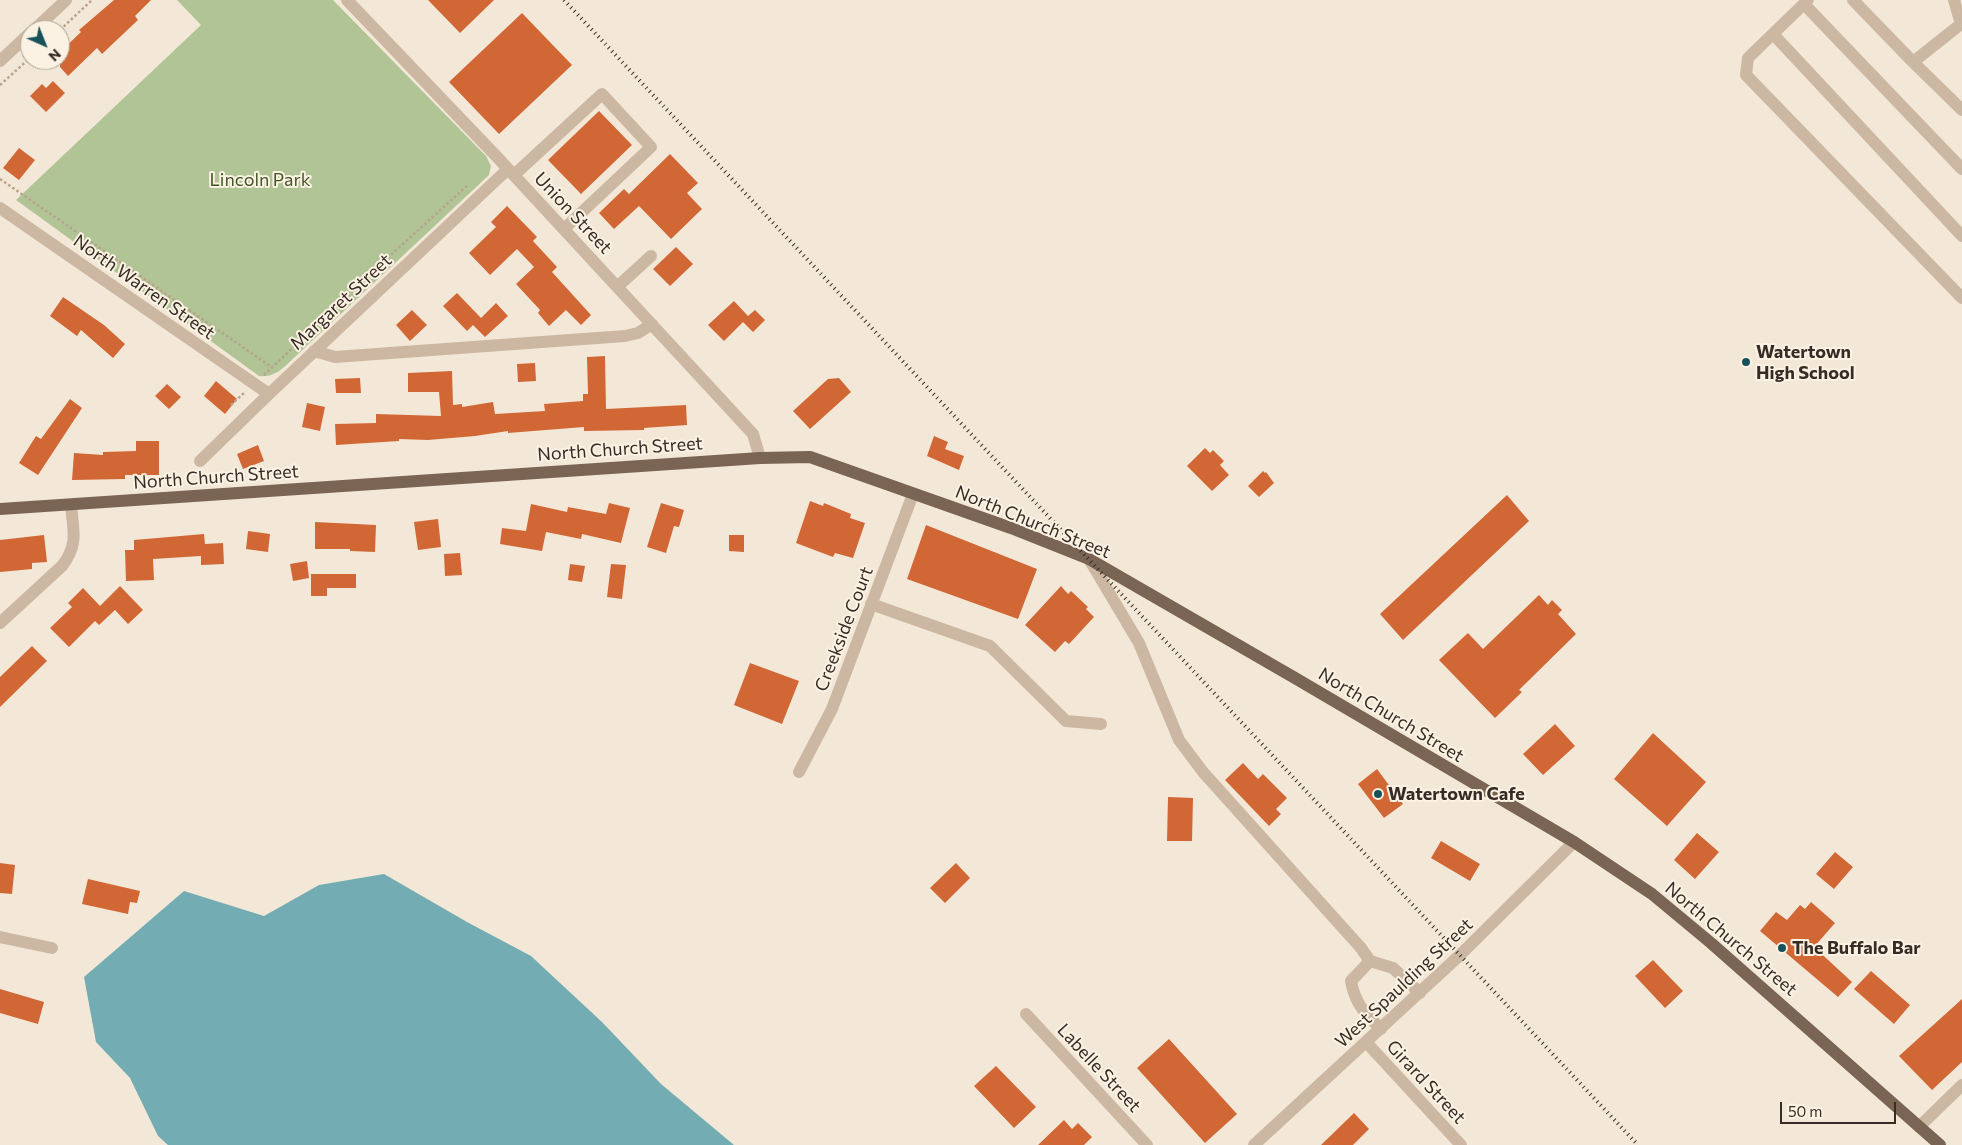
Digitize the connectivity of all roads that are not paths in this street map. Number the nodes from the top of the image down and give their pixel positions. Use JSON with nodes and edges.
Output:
{"nodes":[{"id":1,"x":66,"y":0,"type":"edge"},
{"id":2,"x":347,"y":0,"type":"edge"},
{"id":3,"x":1854,"y":0,"type":"edge"},
{"id":4,"x":1954,"y":0,"type":"edge"},
{"id":5,"x":1806,"y":2,"type":"edge"},
{"id":6,"x":45,"y":20,"type":"edge"},
{"id":7,"x":1962,"y":25,"type":"edge"},
{"id":8,"x":1773,"y":34,"type":"junction"},
{"id":9,"x":20,"y":43,"type":"edge"},
{"id":10,"x":0,"y":61,"type":"edge"},
{"id":11,"x":1913,"y":62,"type":"junction"},
{"id":12,"x":1962,"y":110,"type":"edge"},
{"id":13,"x":1962,"y":169,"type":"edge"},
{"id":14,"x":511,"y":172,"type":"junction"},
{"id":15,"x":0,"y":208,"type":"edge"},
{"id":16,"x":564,"y":229,"type":"junction"},
{"id":17,"x":1962,"y":236,"type":"edge"},
{"id":18,"x":651,"y":256,"type":"dead end"},
{"id":19,"x":617,"y":287,"type":"junction"},
{"id":20,"x":1962,"y":298,"type":"edge"},
{"id":21,"x":652,"y":324,"type":"junction"},
{"id":22,"x":314,"y":351,"type":"junction"},
{"id":23,"x":269,"y":394,"type":"junction"},
{"id":24,"x":760,"y":458,"type":"junction"},
{"id":25,"x":200,"y":462,"type":"dead end"},
{"id":26,"x":913,"y":494,"type":"junction"},
{"id":27,"x":71,"y":505,"type":"junction"},
{"id":28,"x":0,"y":509,"type":"edge"},
{"id":29,"x":1089,"y":559,"type":"junction"},
{"id":30,"x":871,"y":604,"type":"junction"},
{"id":31,"x":0,"y":623,"type":"edge"},
{"id":32,"x":1101,"y":724,"type":"dead end"},
{"id":33,"x":799,"y":772,"type":"dead end"},
{"id":34,"x":1574,"y":842,"type":"junction"},
{"id":35,"x":0,"y":937,"type":"edge"},
{"id":36,"x":52,"y":948,"type":"dead end"},
{"id":37,"x":1370,"y":960,"type":"junction"},
{"id":38,"x":1420,"y":993,"type":"junction"},
{"id":39,"x":1026,"y":1014,"type":"dead end"},
{"id":40,"x":1381,"y":1028,"type":"junction"},
{"id":41,"x":1366,"y":1042,"type":"junction"},
{"id":42,"x":1962,"y":1085,"type":"edge"},
{"id":43,"x":1919,"y":1127,"type":"junction"},
{"id":44,"x":1147,"y":1145,"type":"edge"},
{"id":45,"x":1254,"y":1145,"type":"edge"},
{"id":46,"x":1461,"y":1145,"type":"edge"},
{"id":47,"x":1940,"y":1145,"type":"edge"}],
"edges":[{"from":1,"to":6,"type":"street"},
{"from":2,"to":14,"type":"street","name":"Union Street"},
{"from":3,"to":11,"type":"street"},
{"from":4,"to":7,"type":"street"},
{"from":5,"to":8,"type":"street"},
{"from":5,"to":13,"type":"street"},
{"from":7,"to":11,"type":"street"},
{"from":8,"to":17,"type":"street"},
{"from":8,"to":20,"type":"street"},
{"from":9,"to":10,"type":"street"},
{"from":11,"to":12,"type":"street"},
{"from":14,"to":16,"type":"street","name":"Union Street"},
{"from":14,"to":16,"type":"street","name":"Margaret Street"},
{"from":14,"to":22,"type":"street","name":"Margaret Street"},
{"from":15,"to":23,"type":"street","name":"North Warren Street"},
{"from":16,"to":19,"type":"street","name":"Union Street"},
{"from":18,"to":19,"type":"street"},
{"from":19,"to":21,"type":"street","name":"Union Street"},
{"from":21,"to":22,"type":"street"},
{"from":21,"to":24,"type":"street","name":"Union Street"},
{"from":22,"to":23,"type":"street","name":"Margaret Street"},
{"from":23,"to":25,"type":"street","name":"Margaret Street"},
{"from":24,"to":26,"type":"main road","name":"North Church Street"},
{"from":24,"to":27,"type":"main road","name":"North Church Street"},
{"from":26,"to":29,"type":"main road","name":"North Church Street"},
{"from":26,"to":30,"type":"street","name":"Creekside Court"},
{"from":27,"to":28,"type":"main road","name":"North Church Street"},
{"from":27,"to":31,"type":"street"},
{"from":29,"to":34,"type":"main road","name":"North Church Street"},
{"from":29,"to":37,"type":"street"},
{"from":30,"to":32,"type":"street"},
{"from":30,"to":33,"type":"street","name":"Creekside Court"},
{"from":34,"to":38,"type":"street","name":"West Spaulding Street"},
{"from":34,"to":43,"type":"main road","name":"North Church Street"},
{"from":35,"to":36,"type":"street"},
{"from":37,"to":38,"type":"street"},
{"from":37,"to":40,"type":"street"},
{"from":38,"to":40,"type":"street","name":"West Spaulding Street"},
{"from":39,"to":44,"type":"street","name":"Labelle Street"},
{"from":40,"to":41,"type":"street","name":"West Spaulding Street"},
{"from":41,"to":45,"type":"street","name":"West Spaulding Street"},
{"from":41,"to":46,"type":"street","name":"Girard Street"},
{"from":42,"to":43,"type":"street"},
{"from":43,"to":47,"type":"main road","name":"North Church Street"}]}
